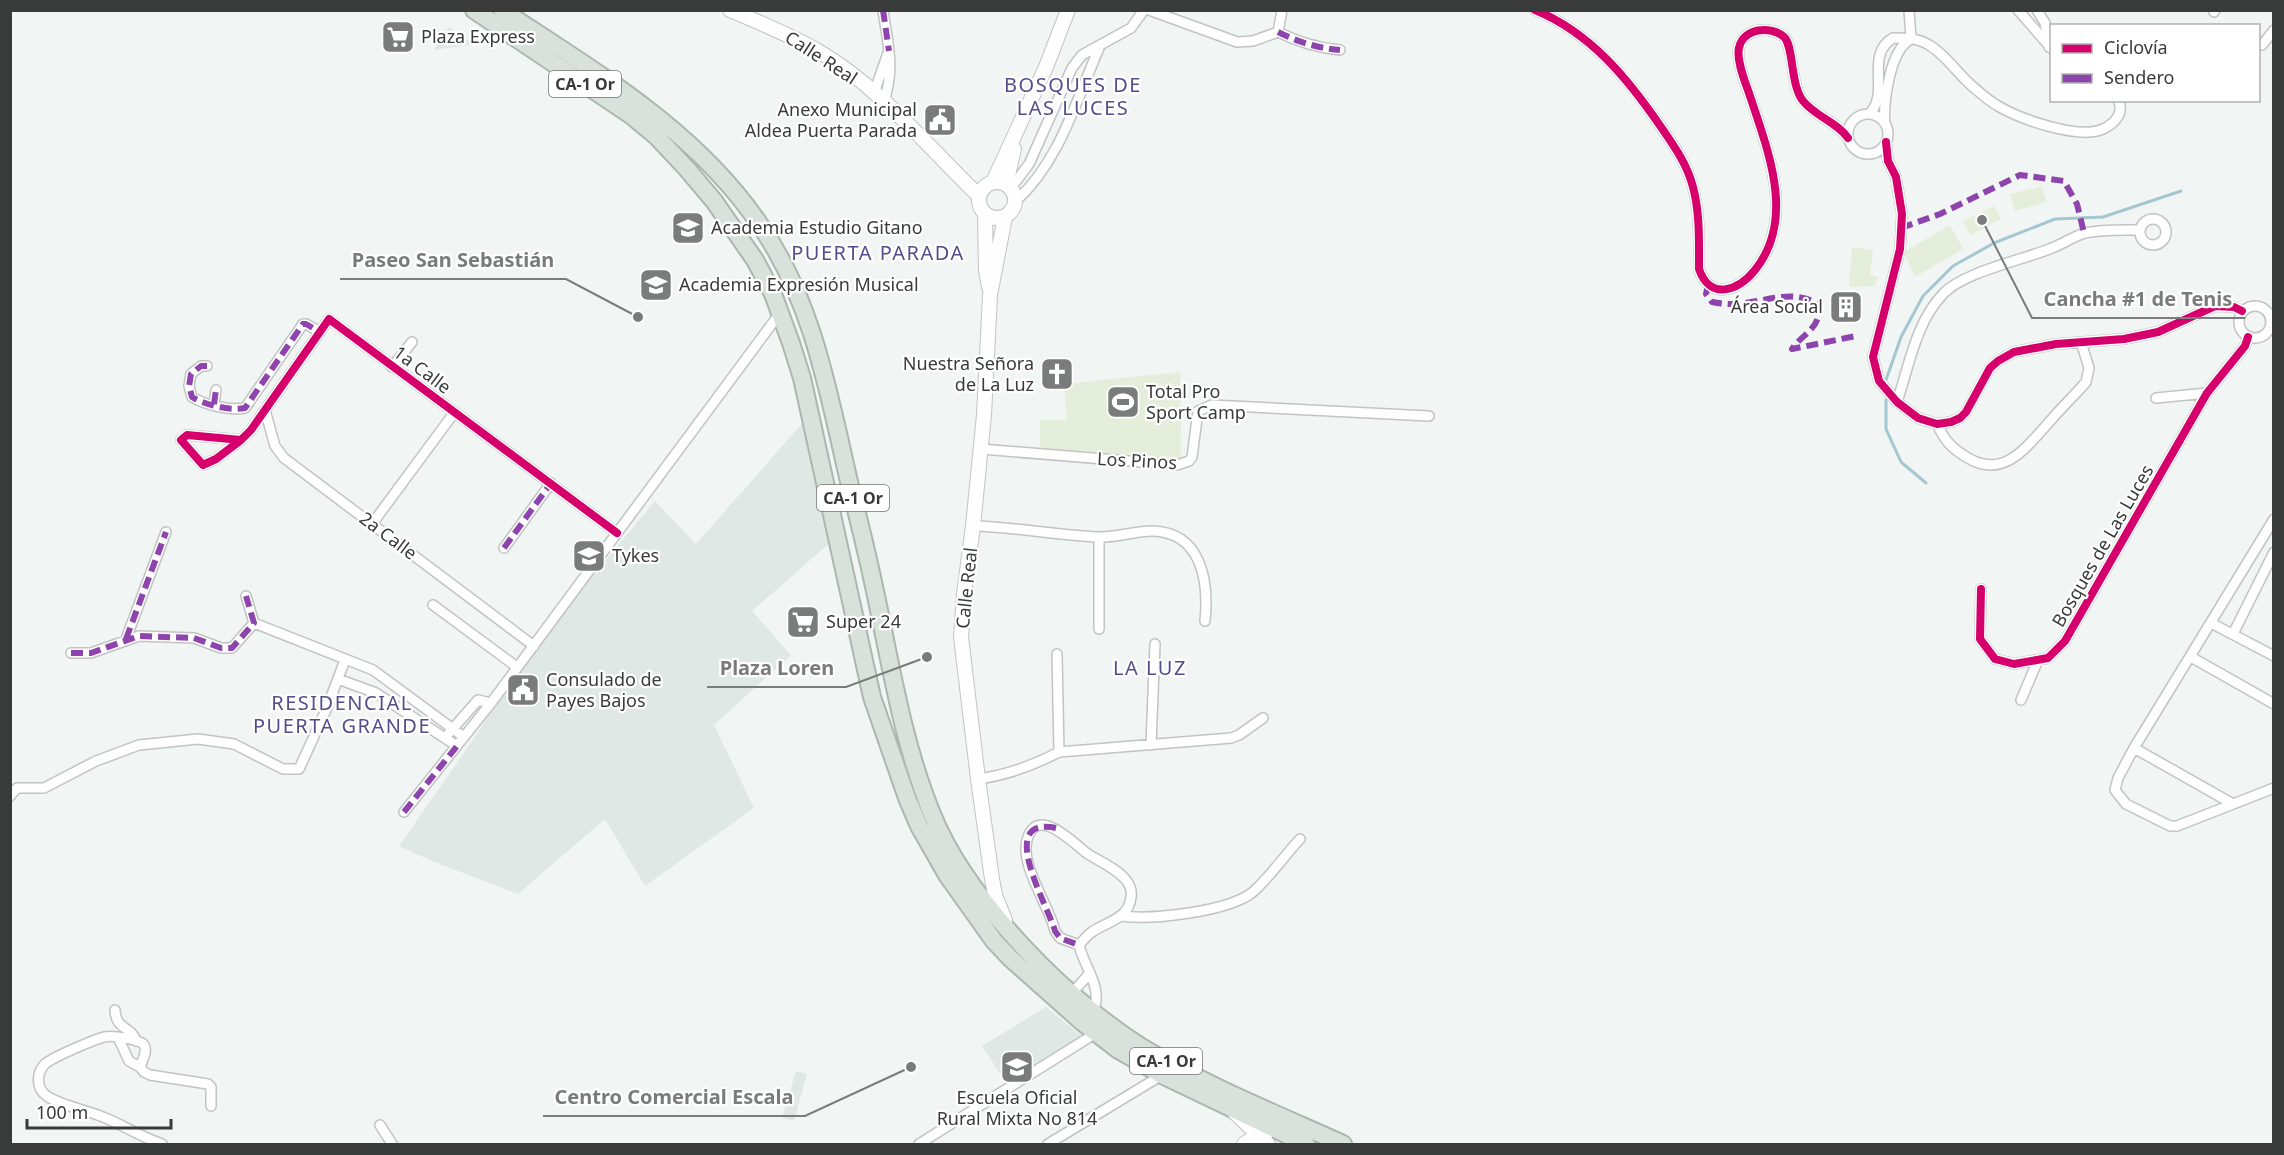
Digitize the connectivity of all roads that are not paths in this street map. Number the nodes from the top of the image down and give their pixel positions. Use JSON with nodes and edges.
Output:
{"nodes":[{"id":1,"x":474,"y":10,"type":"edge"},
{"id":2,"x":502,"y":10,"type":"edge"},
{"id":3,"x":730,"y":10,"type":"edge"},
{"id":4,"x":883,"y":10,"type":"edge"},
{"id":5,"x":1068,"y":10,"type":"edge"},
{"id":6,"x":1144,"y":10,"type":"edge"},
{"id":7,"x":1149,"y":10,"type":"edge"},
{"id":8,"x":1282,"y":10,"type":"edge"},
{"id":9,"x":1535,"y":10,"type":"edge"},
{"id":10,"x":1909,"y":10,"type":"edge"},
{"id":11,"x":2018,"y":10,"type":"edge"},
{"id":12,"x":2037,"y":10,"type":"edge"},
{"id":13,"x":2274,"y":30,"type":"edge"},
{"id":14,"x":1278,"y":32,"type":"junction"},
{"id":15,"x":1911,"y":38,"type":"junction"},
{"id":16,"x":2262,"y":45,"type":"dead end"},
{"id":17,"x":1100,"y":46,"type":"junction"},
{"id":18,"x":2050,"y":48,"type":"edge"},
{"id":19,"x":1340,"y":50,"type":"dead end"},
{"id":20,"x":879,"y":98,"type":"junction"},
{"id":21,"x":2119,"y":102,"type":"edge"},
{"id":22,"x":1869,"y":114,"type":"junction"},
{"id":23,"x":1854,"y":119,"type":"junction"},
{"id":24,"x":1829,"y":122,"type":"junction"},
{"id":25,"x":1885,"y":124,"type":"junction"},
{"id":26,"x":1019,"y":127,"type":"junction"},
{"id":27,"x":1848,"y":138,"type":"junction"},
{"id":28,"x":1886,"y":142,"type":"junction"},
{"id":29,"x":1874,"y":152,"type":"junction"},
{"id":30,"x":1888,"y":161,"type":"junction"},
{"id":31,"x":999,"y":167,"type":"junction"},
{"id":32,"x":961,"y":178,"type":"junction"},
{"id":33,"x":1006,"y":189,"type":"junction"},
{"id":34,"x":979,"y":196,"type":"junction"},
{"id":35,"x":985,"y":214,"type":"junction"},
{"id":36,"x":1005,"y":217,"type":"junction"},
{"id":37,"x":2140,"y":230,"type":"dead end"},
{"id":38,"x":990,"y":295,"type":"junction"},
{"id":39,"x":2271,"y":307,"type":"edge"},
{"id":40,"x":2242,"y":312,"type":"junction"},
{"id":41,"x":780,"y":313,"type":"junction"},
{"id":42,"x":320,"y":332,"type":"junction"},
{"id":43,"x":2248,"y":337,"type":"junction"},
{"id":44,"x":412,"y":342,"type":"dead end"},
{"id":45,"x":2081,"y":342,"type":"junction"},
{"id":46,"x":207,"y":366,"type":"dead end"},
{"id":47,"x":393,"y":367,"type":"junction"},
{"id":48,"x":216,"y":390,"type":"dead end"},
{"id":49,"x":2207,"y":393,"type":"junction"},
{"id":50,"x":2156,"y":398,"type":"dead end"},
{"id":51,"x":1898,"y":402,"type":"junction"},
{"id":52,"x":214,"y":404,"type":"junction"},
{"id":53,"x":265,"y":410,"type":"junction"},
{"id":54,"x":454,"y":413,"type":"junction"},
{"id":55,"x":1429,"y":416,"type":"dead end"},
{"id":56,"x":1937,"y":424,"type":"junction"},
{"id":57,"x":241,"y":440,"type":"junction"},
{"id":58,"x":981,"y":449,"type":"junction"},
{"id":59,"x":551,"y":483,"type":"junction"},
{"id":60,"x":2274,"y":519,"type":"edge"},
{"id":61,"x":372,"y":524,"type":"junction"},
{"id":62,"x":973,"y":526,"type":"junction"},
{"id":63,"x":166,"y":531,"type":"dead end"},
{"id":64,"x":617,"y":533,"type":"junction"},
{"id":65,"x":1098,"y":537,"type":"junction"},
{"id":66,"x":504,"y":548,"type":"dead end"},
{"id":67,"x":2274,"y":552,"type":"edge"},
{"id":68,"x":1981,"y":589,"type":"dead end"},
{"id":69,"x":246,"y":596,"type":"dead end"},
{"id":70,"x":434,"y":605,"type":"dead end"},
{"id":71,"x":1205,"y":621,"type":"dead end"},
{"id":72,"x":255,"y":622,"type":"junction"},
{"id":73,"x":2211,"y":623,"type":"junction"},
{"id":74,"x":1099,"y":629,"type":"dead end"},
{"id":75,"x":2232,"y":634,"type":"junction"},
{"id":76,"x":126,"y":639,"type":"junction"},
{"id":77,"x":1155,"y":645,"type":"dead end"},
{"id":78,"x":534,"y":646,"type":"junction"},
{"id":79,"x":71,"y":653,"type":"dead end"},
{"id":80,"x":1057,"y":654,"type":"dead end"},
{"id":81,"x":2274,"y":656,"type":"edge"},
{"id":82,"x":2191,"y":657,"type":"junction"},
{"id":83,"x":345,"y":660,"type":"junction"},
{"id":84,"x":2038,"y":660,"type":"junction"},
{"id":85,"x":517,"y":667,"type":"junction"},
{"id":86,"x":338,"y":679,"type":"junction"},
{"id":87,"x":2021,"y":700,"type":"dead end"},
{"id":88,"x":491,"y":703,"type":"junction"},
{"id":89,"x":2274,"y":704,"type":"edge"},
{"id":90,"x":1263,"y":718,"type":"dead end"},
{"id":91,"x":452,"y":728,"type":"junction"},
{"id":92,"x":464,"y":737,"type":"junction"},
{"id":93,"x":445,"y":738,"type":"junction"},
{"id":94,"x":1151,"y":745,"type":"junction"},
{"id":95,"x":457,"y":746,"type":"junction"},
{"id":96,"x":2134,"y":748,"type":"junction"},
{"id":97,"x":1059,"y":752,"type":"junction"},
{"id":98,"x":978,"y":779,"type":"junction"},
{"id":99,"x":2274,"y":788,"type":"edge"},
{"id":100,"x":10,"y":796,"type":"edge"},
{"id":101,"x":2233,"y":804,"type":"junction"},
{"id":102,"x":404,"y":812,"type":"dead end"},
{"id":103,"x":1300,"y":839,"type":"dead end"},
{"id":104,"x":992,"y":879,"type":"junction"},
{"id":105,"x":973,"y":885,"type":"junction"},
{"id":106,"x":1121,"y":916,"type":"junction"},
{"id":107,"x":1015,"y":938,"type":"junction"},
{"id":108,"x":1079,"y":945,"type":"junction"},
{"id":109,"x":1089,"y":974,"type":"junction"},
{"id":110,"x":1072,"y":993,"type":"junction"},
{"id":111,"x":115,"y":1010,"type":"dead end"},
{"id":112,"x":1093,"y":1011,"type":"junction"},
{"id":113,"x":1096,"y":1033,"type":"junction"},
{"id":114,"x":118,"y":1037,"type":"junction"},
{"id":115,"x":136,"y":1041,"type":"junction"},
{"id":116,"x":140,"y":1067,"type":"junction"},
{"id":117,"x":1162,"y":1075,"type":"junction"},
{"id":118,"x":211,"y":1106,"type":"dead end"},
{"id":119,"x":380,"y":1125,"type":"dead end"},
{"id":120,"x":1267,"y":1137,"type":"edge"},
{"id":121,"x":162,"y":1144,"type":"edge"},
{"id":122,"x":392,"y":1144,"type":"edge"},
{"id":123,"x":919,"y":1144,"type":"edge"},
{"id":124,"x":1048,"y":1144,"type":"edge"},
{"id":125,"x":1244,"y":1144,"type":"edge"},
{"id":126,"x":1306,"y":1144,"type":"edge"},
{"id":127,"x":1343,"y":1144,"type":"edge"}],
"edges":[{"from":1,"to":41,"type":"highway","number":"CA-1 Or"},
{"from":2,"to":105,"type":"highway","number":"CA-1 Or"},
{"from":3,"to":20,"type":"main road","name":"Calle Real"},
{"from":4,"to":20,"type":"street"},
{"from":5,"to":26,"type":"main road"},
{"from":6,"to":17,"type":"street"},
{"from":7,"to":14,"type":"street"},
{"from":8,"to":14,"type":"street"},
{"from":9,"to":24,"type":"street"},
{"from":10,"to":15,"type":"street"},
{"from":11,"to":18,"type":"street"},
{"from":12,"to":18,"type":"street"},
{"from":13,"to":16,"type":"street"},
{"from":14,"to":19,"type":"street"},
{"from":15,"to":21,"type":"street"},
{"from":15,"to":22,"type":"street"},
{"from":15,"to":25,"type":"street"},
{"from":17,"to":33,"type":"street"},
{"from":17,"to":33,"type":"street"},
{"from":20,"to":32,"type":"main road","name":"Calle Real"},
{"from":22,"to":23,"type":"street"},
{"from":22,"to":25,"type":"street"},
{"from":23,"to":24,"type":"street"},
{"from":23,"to":27,"type":"street"},
{"from":24,"to":27,"type":"street"},
{"from":25,"to":28,"type":"street"},
{"from":26,"to":31,"type":"main road"},
{"from":26,"to":33,"type":"main road"},
{"from":27,"to":29,"type":"street"},
{"from":28,"to":29,"type":"street"},
{"from":28,"to":30,"type":"street"},
{"from":29,"to":30,"type":"street"},
{"from":30,"to":51,"type":"street"},
{"from":31,"to":32,"type":"main road"},
{"from":31,"to":33,"type":"main road"},
{"from":32,"to":34,"type":"main road","name":"Calle Real"},
{"from":33,"to":34,"type":"main road"},
{"from":33,"to":36,"type":"main road"},
{"from":34,"to":35,"type":"main road"},
{"from":35,"to":36,"type":"main road"},
{"from":35,"to":38,"type":"main road","name":"Calle Real"},
{"from":36,"to":38,"type":"main road","name":"Calle Real"},
{"from":37,"to":51,"type":"street"},
{"from":38,"to":58,"type":"main road","name":"Calle Real"},
{"from":39,"to":40,"type":"street"},
{"from":39,"to":43,"type":"street"},
{"from":40,"to":43,"type":"street"},
{"from":40,"to":45,"type":"street"},
{"from":41,"to":64,"type":"street"},
{"from":41,"to":113,"type":"highway","number":"CA-1 Or"},
{"from":42,"to":47,"type":"street","name":"1a Calle"},
{"from":42,"to":52,"type":"street"},
{"from":42,"to":53,"type":"street"},
{"from":43,"to":49,"type":"street","name":"Bosques de Las Luces"},
{"from":44,"to":47,"type":"street"},
{"from":45,"to":56,"type":"street"},
{"from":45,"to":56,"type":"street"},
{"from":46,"to":52,"type":"street"},
{"from":47,"to":54,"type":"street","name":"1a Calle"},
{"from":48,"to":52,"type":"street"},
{"from":49,"to":50,"type":"street"},
{"from":49,"to":84,"type":"street","name":"Bosques de Las Luces"},
{"from":51,"to":56,"type":"street"},
{"from":53,"to":57,"type":"street"},
{"from":53,"to":61,"type":"street","name":"2a Calle"},
{"from":54,"to":59,"type":"street","name":"1a Calle"},
{"from":54,"to":61,"type":"street"},
{"from":55,"to":58,"type":"street","name":"Los Pinos"},
{"from":57,"to":57,"type":"street"},
{"from":58,"to":62,"type":"main road","name":"Calle Real"},
{"from":59,"to":64,"type":"street","name":"1a Calle"},
{"from":59,"to":66,"type":"street"},
{"from":60,"to":73,"type":"street"},
{"from":61,"to":78,"type":"street","name":"2a Calle"},
{"from":62,"to":65,"type":"street"},
{"from":62,"to":98,"type":"main road","name":"Calle Real"},
{"from":63,"to":76,"type":"street"},
{"from":64,"to":78,"type":"street"},
{"from":65,"to":71,"type":"street"},
{"from":65,"to":74,"type":"street"},
{"from":67,"to":75,"type":"street"},
{"from":68,"to":84,"type":"street","name":"Bosques de Las Luces"},
{"from":69,"to":72,"type":"street"},
{"from":70,"to":85,"type":"street"},
{"from":72,"to":76,"type":"street"},
{"from":72,"to":83,"type":"street"},
{"from":73,"to":75,"type":"street"},
{"from":73,"to":82,"type":"street"},
{"from":75,"to":81,"type":"street"},
{"from":76,"to":79,"type":"street"},
{"from":77,"to":94,"type":"street"},
{"from":78,"to":85,"type":"street"},
{"from":80,"to":97,"type":"street"},
{"from":82,"to":89,"type":"street"},
{"from":82,"to":96,"type":"street"},
{"from":83,"to":86,"type":"street"},
{"from":83,"to":91,"type":"street"},
{"from":84,"to":87,"type":"street"},
{"from":85,"to":88,"type":"street"},
{"from":86,"to":93,"type":"street"},
{"from":86,"to":100,"type":"street"},
{"from":88,"to":91,"type":"street"},
{"from":88,"to":92,"type":"street"},
{"from":90,"to":94,"type":"street"},
{"from":91,"to":92,"type":"street"},
{"from":91,"to":93,"type":"street"},
{"from":92,"to":95,"type":"street"},
{"from":93,"to":95,"type":"street"},
{"from":94,"to":97,"type":"street"},
{"from":95,"to":102,"type":"street"},
{"from":96,"to":101,"type":"street"},
{"from":96,"to":101,"type":"street"},
{"from":97,"to":98,"type":"street"},
{"from":98,"to":104,"type":"main road","name":"Calle Real"},
{"from":99,"to":101,"type":"street"},
{"from":103,"to":106,"type":"street"},
{"from":104,"to":105,"type":"main road"},
{"from":104,"to":107,"type":"main road","name":"Calle Real"},
{"from":105,"to":107,"type":"highway","number":"CA-1 Or"},
{"from":106,"to":108,"type":"street"},
{"from":106,"to":108,"type":"street"},
{"from":107,"to":110,"type":"highway","number":"CA-1 Or"},
{"from":108,"to":109,"type":"street"},
{"from":109,"to":110,"type":"street"},
{"from":109,"to":112,"type":"street"},
{"from":110,"to":112,"type":"highway","number":"CA-1 Or"},
{"from":111,"to":115,"type":"street"},
{"from":112,"to":127,"type":"highway","number":"CA-1 Or"},
{"from":113,"to":117,"type":"highway","number":"CA-1 Or"},
{"from":113,"to":123,"type":"street"},
{"from":114,"to":115,"type":"street"},
{"from":114,"to":116,"type":"street"},
{"from":114,"to":121,"type":"street"},
{"from":115,"to":116,"type":"street"},
{"from":116,"to":118,"type":"street"},
{"from":117,"to":120,"type":"highway","number":"CA-1 Or"},
{"from":117,"to":124,"type":"street"},
{"from":119,"to":122,"type":"street"},
{"from":120,"to":125,"type":"main road"},
{"from":120,"to":126,"type":"highway","number":"CA-1 Or"}]}
